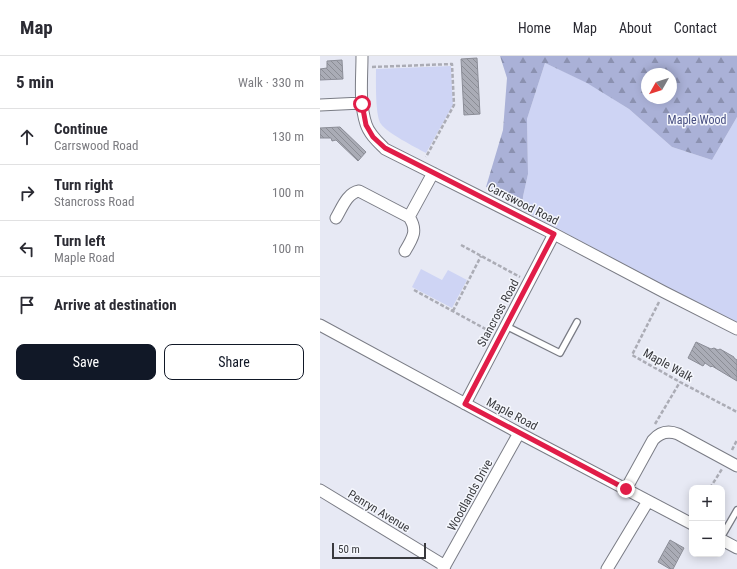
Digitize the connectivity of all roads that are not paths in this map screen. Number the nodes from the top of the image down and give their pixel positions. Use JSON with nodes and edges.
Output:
{"nodes":[{"id":1,"x":362,"y":62,"type":"edge"},
{"id":2,"x":320,"y":104,"type":"edge"},
{"id":3,"x":362,"y":104,"type":"junction"},
{"id":4,"x":433,"y":173,"type":"junction"},
{"id":5,"x":409,"y":217,"type":"junction"},
{"id":6,"x":336,"y":218,"type":"dead end"},
{"id":7,"x":554,"y":234,"type":"junction"},
{"id":8,"x":405,"y":251,"type":"dead end"},
{"id":9,"x":577,"y":322,"type":"dead end"},
{"id":10,"x":320,"y":325,"type":"edge"},
{"id":11,"x":506,"y":326,"type":"junction"},
{"id":12,"x":737,"y":330,"type":"edge"},
{"id":13,"x":465,"y":404,"type":"junction"},
{"id":14,"x":519,"y":433,"type":"junction"},
{"id":15,"x":737,"y":466,"type":"edge"},
{"id":16,"x":626,"y":489,"type":"junction"},
{"id":17,"x":320,"y":491,"type":"edge"},
{"id":18,"x":648,"y":501,"type":"junction"},
{"id":19,"x":737,"y":510,"type":"edge"},
{"id":20,"x":689,"y":522,"type":"edge"},
{"id":21,"x":725,"y":531,"type":"edge"},
{"id":22,"x":725,"y":542,"type":"edge"},
{"id":23,"x":737,"y":548,"type":"edge"},
{"id":24,"x":444,"y":567,"type":"edge"},
{"id":25,"x":607,"y":569,"type":"edge"}],
"edges":[{"from":1,"to":3,"type":"street","name":"Carrswood Road"},
{"from":2,"to":3,"type":"street"},
{"from":3,"to":4,"type":"street","name":"Carrswood Road"},
{"from":4,"to":5,"type":"street"},
{"from":4,"to":7,"type":"street","name":"Carrswood Road"},
{"from":5,"to":6,"type":"street"},
{"from":5,"to":8,"type":"street"},
{"from":7,"to":11,"type":"street","name":"Stancross Road"},
{"from":7,"to":12,"type":"street","name":"Carrswood Road"},
{"from":9,"to":11,"type":"lane"},
{"from":10,"to":13,"type":"street","name":"Maple Road"},
{"from":11,"to":13,"type":"street","name":"Stancross Road"},
{"from":13,"to":14,"type":"street","name":"Maple Road"},
{"from":14,"to":16,"type":"street","name":"Maple Road"},
{"from":14,"to":24,"type":"street","name":"Woodlands Drive"},
{"from":15,"to":16,"type":"street"},
{"from":16,"to":18,"type":"street","name":"Maple Road"},
{"from":17,"to":24,"type":"street","name":"Penryn Avenue"},
{"from":18,"to":20,"type":"street","name":"Maple Road"},
{"from":18,"to":25,"type":"street"},
{"from":19,"to":21,"type":"lane"},
{"from":22,"to":23,"type":"street"}]}
